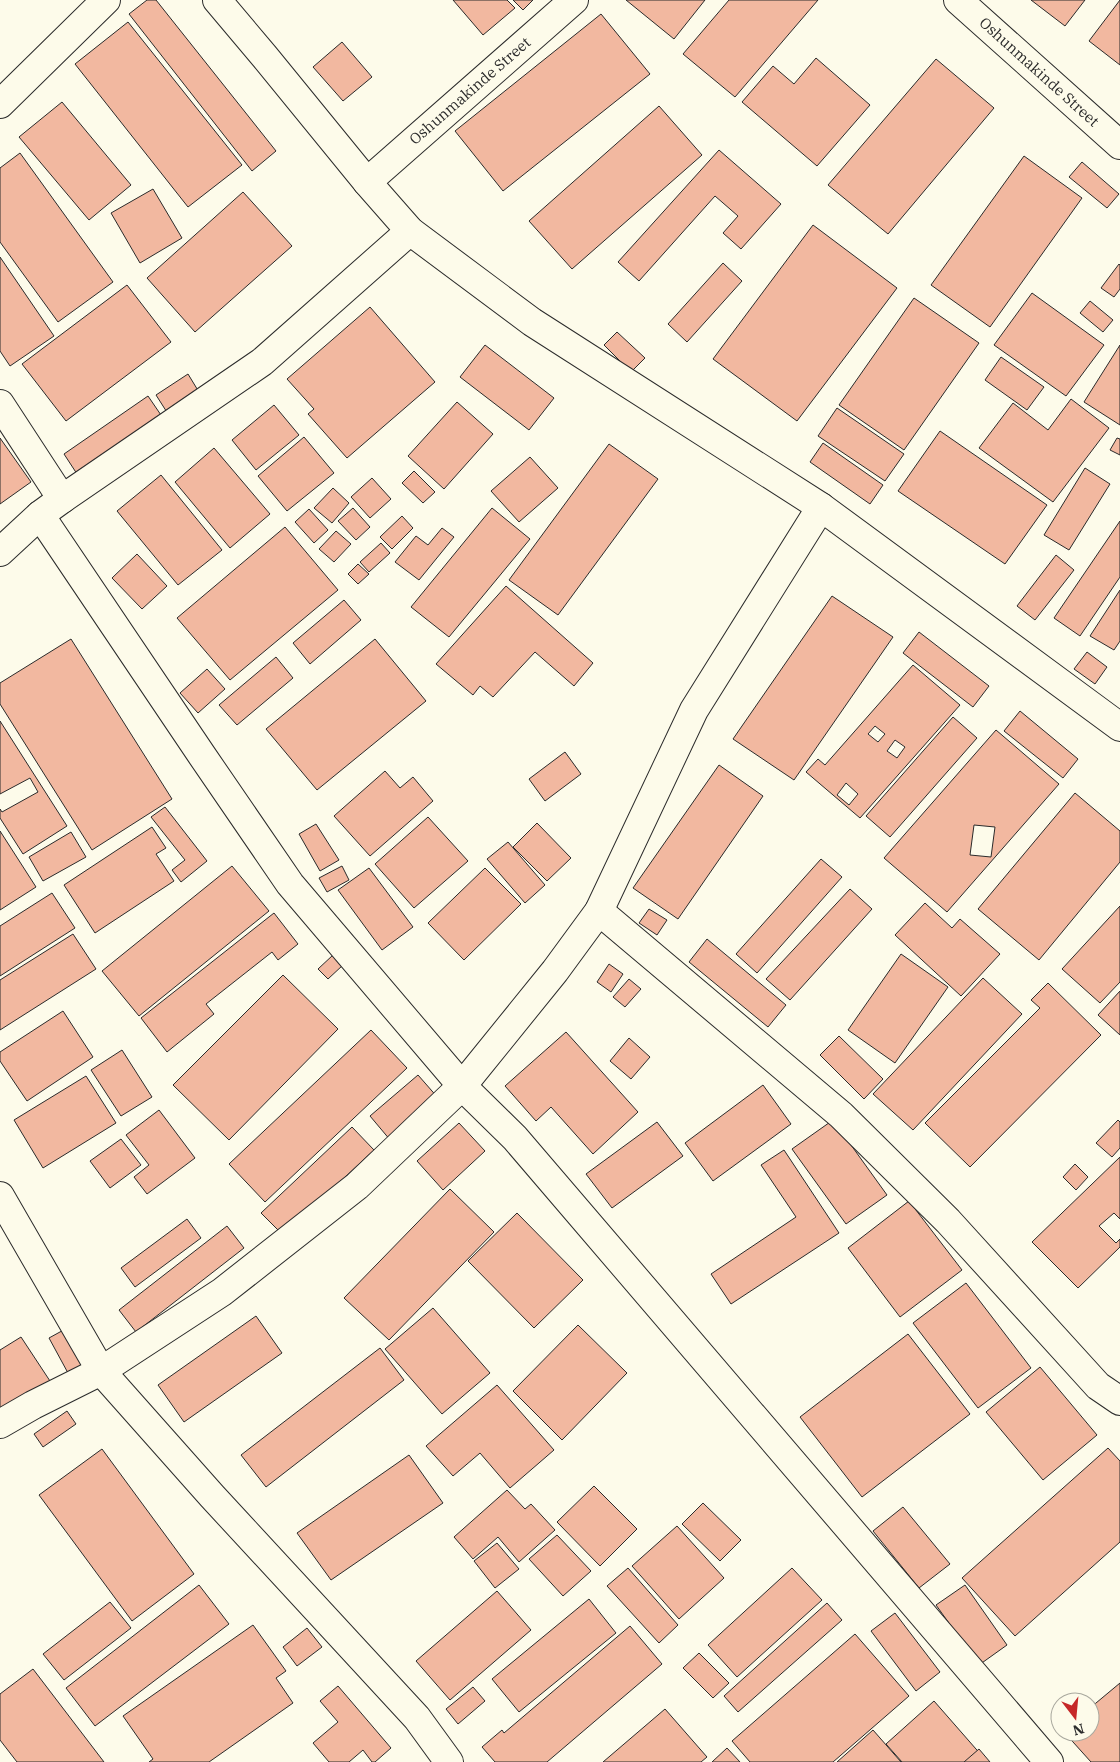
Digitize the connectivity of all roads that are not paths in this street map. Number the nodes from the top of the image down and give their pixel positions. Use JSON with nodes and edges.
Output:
{"nodes":[{"id":1,"x":106,"y":0,"type":"edge"},
{"id":2,"x":217,"y":0,"type":"edge"},
{"id":3,"x":574,"y":0,"type":"edge"},
{"id":4,"x":958,"y":0,"type":"edge"},
{"id":5,"x":0,"y":104,"type":"edge"},
{"id":6,"x":1120,"y":145,"type":"edge"},
{"id":7,"x":367,"y":182,"type":"junction"},
{"id":8,"x":410,"y":231,"type":"junction"},
{"id":9,"x":0,"y":404,"type":"edge"},
{"id":10,"x":62,"y":499,"type":"junction"},
{"id":11,"x":821,"y":507,"type":"junction"},
{"id":12,"x":40,"y":515,"type":"junction"},
{"id":13,"x":0,"y":552,"type":"edge"},
{"id":14,"x":1120,"y":727,"type":"edge"},
{"id":15,"x":599,"y":911,"type":"junction"},
{"id":16,"x":462,"y":1086,"type":"junction"},
{"id":17,"x":0,"y":1196,"type":"edge"},
{"id":18,"x":102,"y":1371,"type":"junction"},
{"id":19,"x":1120,"y":1401,"type":"edge"},
{"id":20,"x":0,"y":1424,"type":"edge"},
{"id":21,"x":449,"y":1762,"type":"edge"},
{"id":22,"x":1049,"y":1762,"type":"edge"}],
"edges":[{"from":1,"to":5,"type":"street"},
{"from":2,"to":7,"type":"street"},
{"from":3,"to":7,"type":"street","name":"Oshunmakinde Street"},
{"from":4,"to":6,"type":"street","name":"Oshunmakinde Street"},
{"from":7,"to":8,"type":"street"},
{"from":8,"to":10,"type":"street"},
{"from":8,"to":11,"type":"street"},
{"from":9,"to":10,"type":"street"},
{"from":10,"to":12,"type":"street"},
{"from":11,"to":14,"type":"street"},
{"from":11,"to":15,"type":"street"},
{"from":12,"to":13,"type":"street"},
{"from":12,"to":16,"type":"street"},
{"from":15,"to":16,"type":"street"},
{"from":15,"to":19,"type":"street"},
{"from":16,"to":18,"type":"street"},
{"from":16,"to":22,"type":"street"},
{"from":17,"to":18,"type":"street"},
{"from":18,"to":20,"type":"street"},
{"from":18,"to":21,"type":"street"}]}
